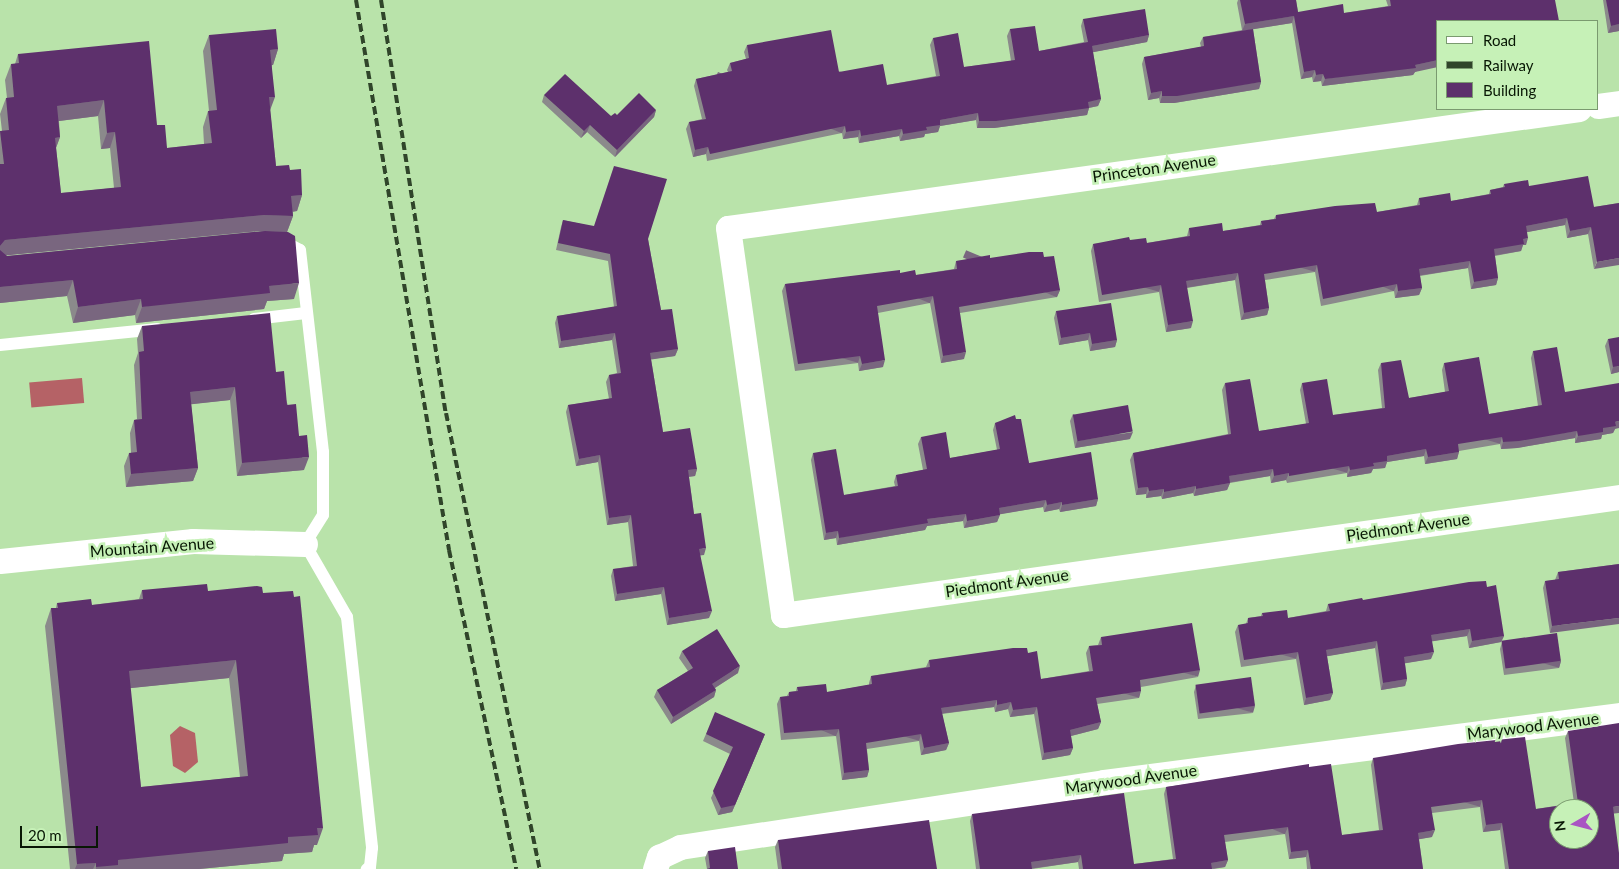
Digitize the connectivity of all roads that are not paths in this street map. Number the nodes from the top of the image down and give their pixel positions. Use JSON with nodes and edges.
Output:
{"nodes":[{"id":1,"x":1619,"y":103,"type":"edge"},
{"id":2,"x":1599,"y":106,"type":"edge"},
{"id":3,"x":1572,"y":110,"type":"edge"},
{"id":4,"x":728,"y":228,"type":"joint"},
{"id":5,"x":268,"y":239,"type":"edge"},
{"id":6,"x":306,"y":313,"type":"junction"},
{"id":7,"x":240,"y":320,"type":"edge"},
{"id":8,"x":173,"y":327,"type":"edge"},
{"id":9,"x":0,"y":345,"type":"edge"},
{"id":10,"x":1619,"y":497,"type":"edge"},
{"id":11,"x":304,"y":544,"type":"junction"},
{"id":12,"x":0,"y":561,"type":"edge"},
{"id":13,"x":1619,"y":715,"type":"edge"},
{"id":14,"x":367,"y":869,"type":"edge"},
{"id":15,"x":656,"y":869,"type":"edge"}],
"edges":[{"from":1,"to":2,"type":"street"},
{"from":3,"to":4,"type":"street","name":"Princeton Avenue"},
{"from":4,"to":10,"type":"street","name":"Piedmont Avenue"},
{"from":5,"to":6,"type":"lane"},
{"from":6,"to":7,"type":"lane"},
{"from":6,"to":11,"type":"lane"},
{"from":8,"to":9,"type":"lane"},
{"from":11,"to":12,"type":"street","name":"Mountain Avenue"},
{"from":11,"to":14,"type":"lane"},
{"from":13,"to":15,"type":"street","name":"Marywood Avenue"}]}
